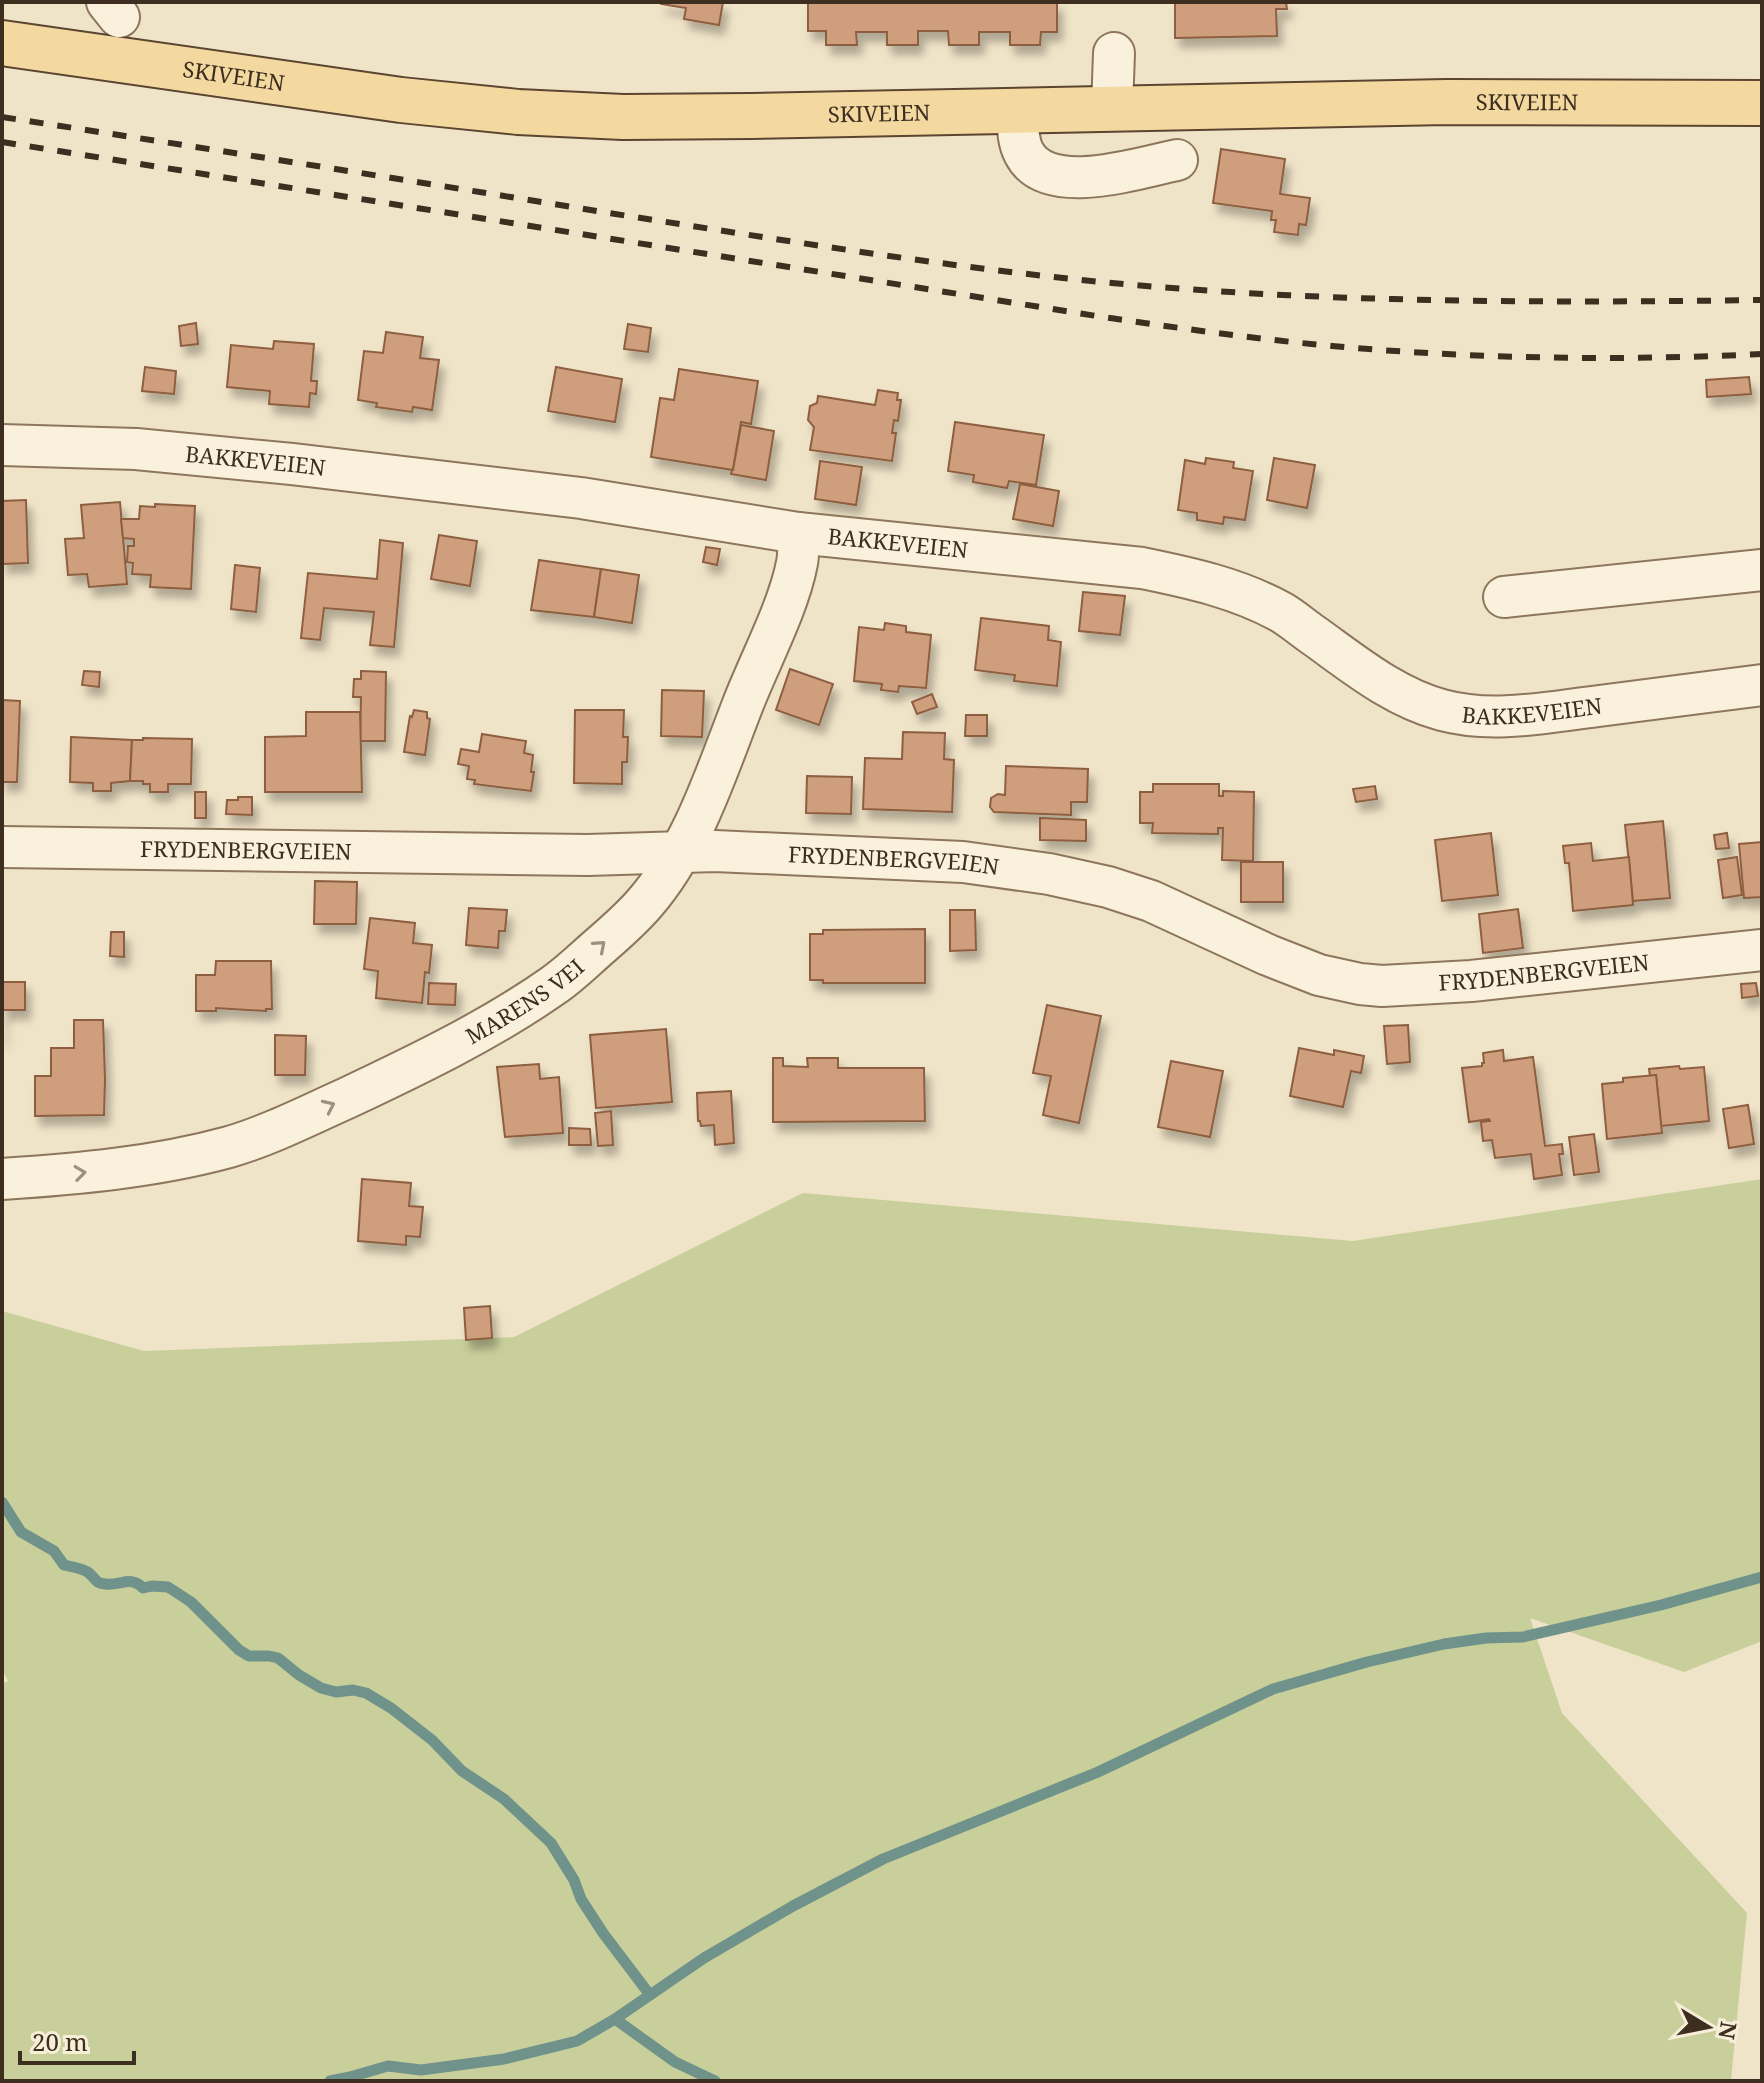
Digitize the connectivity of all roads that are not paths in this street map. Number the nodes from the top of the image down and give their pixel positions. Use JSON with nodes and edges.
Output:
{"nodes":[{"id":1,"x":2,"y":43,"type":"edge"},
{"id":2,"x":1114,"y":53,"type":"dead end"},
{"id":3,"x":1762,"y":103,"type":"edge"},
{"id":4,"x":1112,"y":108,"type":"junction"},
{"id":5,"x":1017,"y":110,"type":"junction"},
{"id":6,"x":1177,"y":160,"type":"dead end"},
{"id":7,"x":2,"y":445,"type":"edge"},
{"id":8,"x":798,"y":533,"type":"junction"},
{"id":9,"x":1762,"y":570,"type":"edge"},
{"id":10,"x":1504,"y":597,"type":"dead end"},
{"id":11,"x":1762,"y":685,"type":"edge"},
{"id":12,"x":2,"y":847,"type":"edge"},
{"id":13,"x":680,"y":852,"type":"junction"},
{"id":14,"x":1762,"y":950,"type":"edge"},
{"id":15,"x":2,"y":1179,"type":"edge"}],
"edges":[{"from":1,"to":5,"type":"main road","name":"SKIVEIEN"},
{"from":2,"to":4,"type":"street"},
{"from":3,"to":4,"type":"main road","name":"SKIVEIEN"},
{"from":4,"to":5,"type":"main road","name":"SKIVEIEN"},
{"from":5,"to":6,"type":"street"},
{"from":7,"to":8,"type":"street","name":"BAKKEVEIEN"},
{"from":8,"to":11,"type":"street","name":"BAKKEVEIEN"},
{"from":8,"to":13,"type":"street","name":"MARENS VEI"},
{"from":9,"to":10,"type":"street"},
{"from":12,"to":13,"type":"street","name":"FRYDENBERGVEIEN"},
{"from":13,"to":14,"type":"street","name":"FRYDENBERGVEIEN"},
{"from":15,"to":13,"type":"street","name":"MARENS VEI","one_way":true}]}
